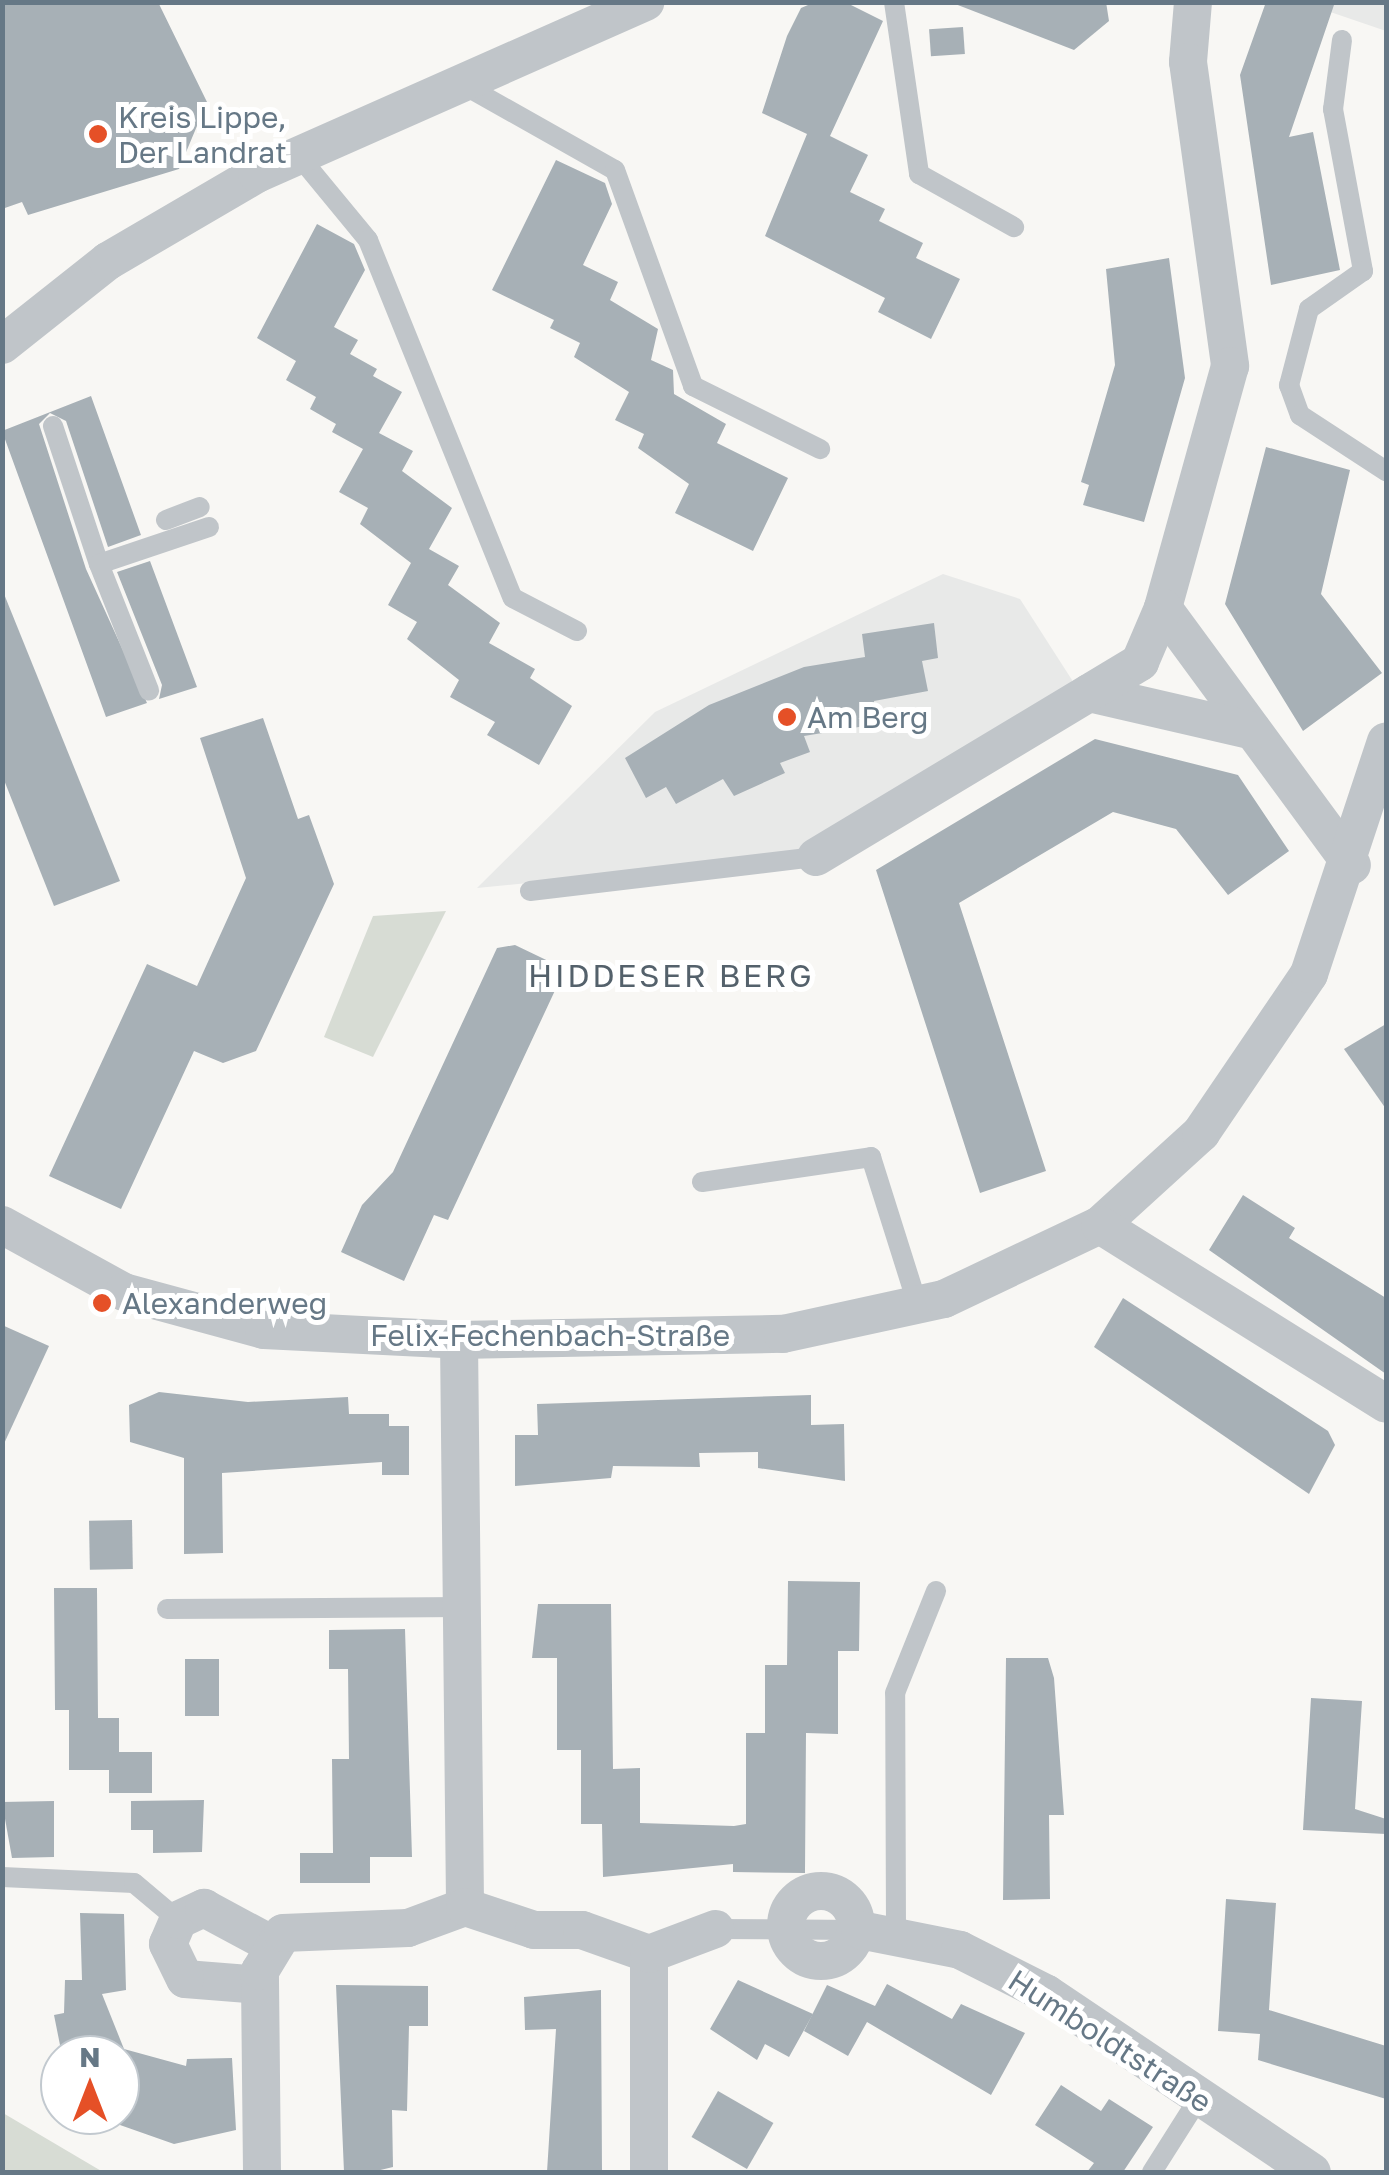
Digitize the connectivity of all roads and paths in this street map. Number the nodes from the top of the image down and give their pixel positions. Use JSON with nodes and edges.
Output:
{"nodes":[{"id":1,"x":646,"y":2,"type":"edge"},
{"id":2,"x":894,"y":2,"type":"edge"},
{"id":3,"x":1193,"y":2,"type":"edge"},
{"id":4,"x":1342,"y":40,"type":"dead end"},
{"id":5,"x":464,"y":84,"type":"junction"},
{"id":6,"x":298,"y":155,"type":"junction"},
{"id":7,"x":1014,"y":227,"type":"dead end"},
{"id":8,"x":4,"y":340,"type":"edge"},
{"id":9,"x":53,"y":426,"type":"dead end"},
{"id":10,"x":820,"y":449,"type":"dead end"},
{"id":11,"x":1386,"y":472,"type":"edge"},
{"id":12,"x":200,"y":506,"type":"dead end"},
{"id":13,"x":166,"y":520,"type":"dead end"},
{"id":14,"x":209,"y":527,"type":"dead end"},
{"id":15,"x":99,"y":564,"type":"junction"},
{"id":16,"x":1163,"y":608,"type":"junction"},
{"id":17,"x":577,"y":631,"type":"dead end"},
{"id":18,"x":149,"y":690,"type":"dead end"},
{"id":19,"x":1089,"y":694,"type":"junction"},
{"id":20,"x":1253,"y":731,"type":"junction"},
{"id":21,"x":1386,"y":741,"type":"edge"},
{"id":22,"x":816,"y":857,"type":"joint"},
{"id":23,"x":1352,"y":865,"type":"junction"},
{"id":24,"x":530,"y":891,"type":"dead end"},
{"id":25,"x":702,"y":1182,"type":"dead end"},
{"id":26,"x":2,"y":1225,"type":"edge"},
{"id":27,"x":1100,"y":1225,"type":"junction"},
{"id":28,"x":918,"y":1306,"type":"junction"},
{"id":29,"x":460,"y":1340,"type":"junction"},
{"id":30,"x":1386,"y":1404,"type":"edge"},
{"id":31,"x":936,"y":1591,"type":"dead end"},
{"id":32,"x":463,"y":1606,"type":"junction"},
{"id":33,"x":166,"y":1609,"type":"dead end"},
{"id":34,"x":2,"y":1877,"type":"edge"},
{"id":35,"x":465,"y":1907,"type":"junction"},
{"id":36,"x":178,"y":1920,"type":"junction"},
{"id":37,"x":715,"y":1928,"type":"joint"},
{"id":38,"x":786,"y":1928,"type":"junction"},
{"id":39,"x":878,"y":1931,"type":"junction"},
{"id":40,"x":269,"y":1944,"type":"junction"},
{"id":41,"x":649,"y":1954,"type":"junction"},
{"id":42,"x":260,"y":1985,"type":"junction"},
{"id":43,"x":1199,"y":2098,"type":"junction"},
{"id":44,"x":262,"y":2172,"type":"edge"},
{"id":45,"x":649,"y":2172,"type":"edge"},
{"id":46,"x":1152,"y":2172,"type":"edge"},
{"id":47,"x":1312,"y":2172,"type":"edge"}],
"edges":[{"from":1,"to":5,"type":"street"},
{"from":2,"to":7,"type":"lane"},
{"from":3,"to":16,"type":"street"},
{"from":4,"to":11,"type":"lane"},
{"from":5,"to":6,"type":"street"},
{"from":5,"to":10,"type":"lane"},
{"from":6,"to":8,"type":"street"},
{"from":6,"to":17,"type":"lane"},
{"from":9,"to":15,"type":"lane"},
{"from":12,"to":13,"type":"lane"},
{"from":14,"to":15,"type":"lane"},
{"from":15,"to":18,"type":"lane"},
{"from":16,"to":19,"type":"street"},
{"from":16,"to":20,"type":"street"},
{"from":19,"to":20,"type":"street"},
{"from":19,"to":22,"type":"street"},
{"from":20,"to":23,"type":"street"},
{"from":21,"to":23,"type":"street","name":"Felix-Fechenbach-Straße"},
{"from":22,"to":24,"type":"lane"},
{"from":23,"to":27,"type":"street","name":"Felix-Fechenbach-Straße"},
{"from":25,"to":28,"type":"lane"},
{"from":26,"to":29,"type":"street","name":"Felix-Fechenbach-Straße"},
{"from":27,"to":28,"type":"street","name":"Felix-Fechenbach-Straße"},
{"from":27,"to":30,"type":"street"},
{"from":28,"to":29,"type":"street","name":"Felix-Fechenbach-Straße"},
{"from":29,"to":32,"type":"street"},
{"from":31,"to":39,"type":"lane"},
{"from":32,"to":33,"type":"lane"},
{"from":32,"to":35,"type":"street"},
{"from":34,"to":36,"type":"lane"},
{"from":35,"to":40,"type":"street"},
{"from":35,"to":41,"type":"street"},
{"from":36,"to":40,"type":"street"},
{"from":36,"to":42,"type":"street"},
{"from":37,"to":38,"type":"lane"},
{"from":37,"to":41,"type":"street"},
{"from":38,"to":39,"type":"street"},
{"from":38,"to":39,"type":"street"},
{"from":39,"to":43,"type":"street","name":"Humboldtstraße"},
{"from":40,"to":42,"type":"street"},
{"from":41,"to":45,"type":"street"},
{"from":42,"to":44,"type":"street"},
{"from":43,"to":46,"type":"lane"},
{"from":43,"to":47,"type":"street","name":"Humboldtstraße"}]}
